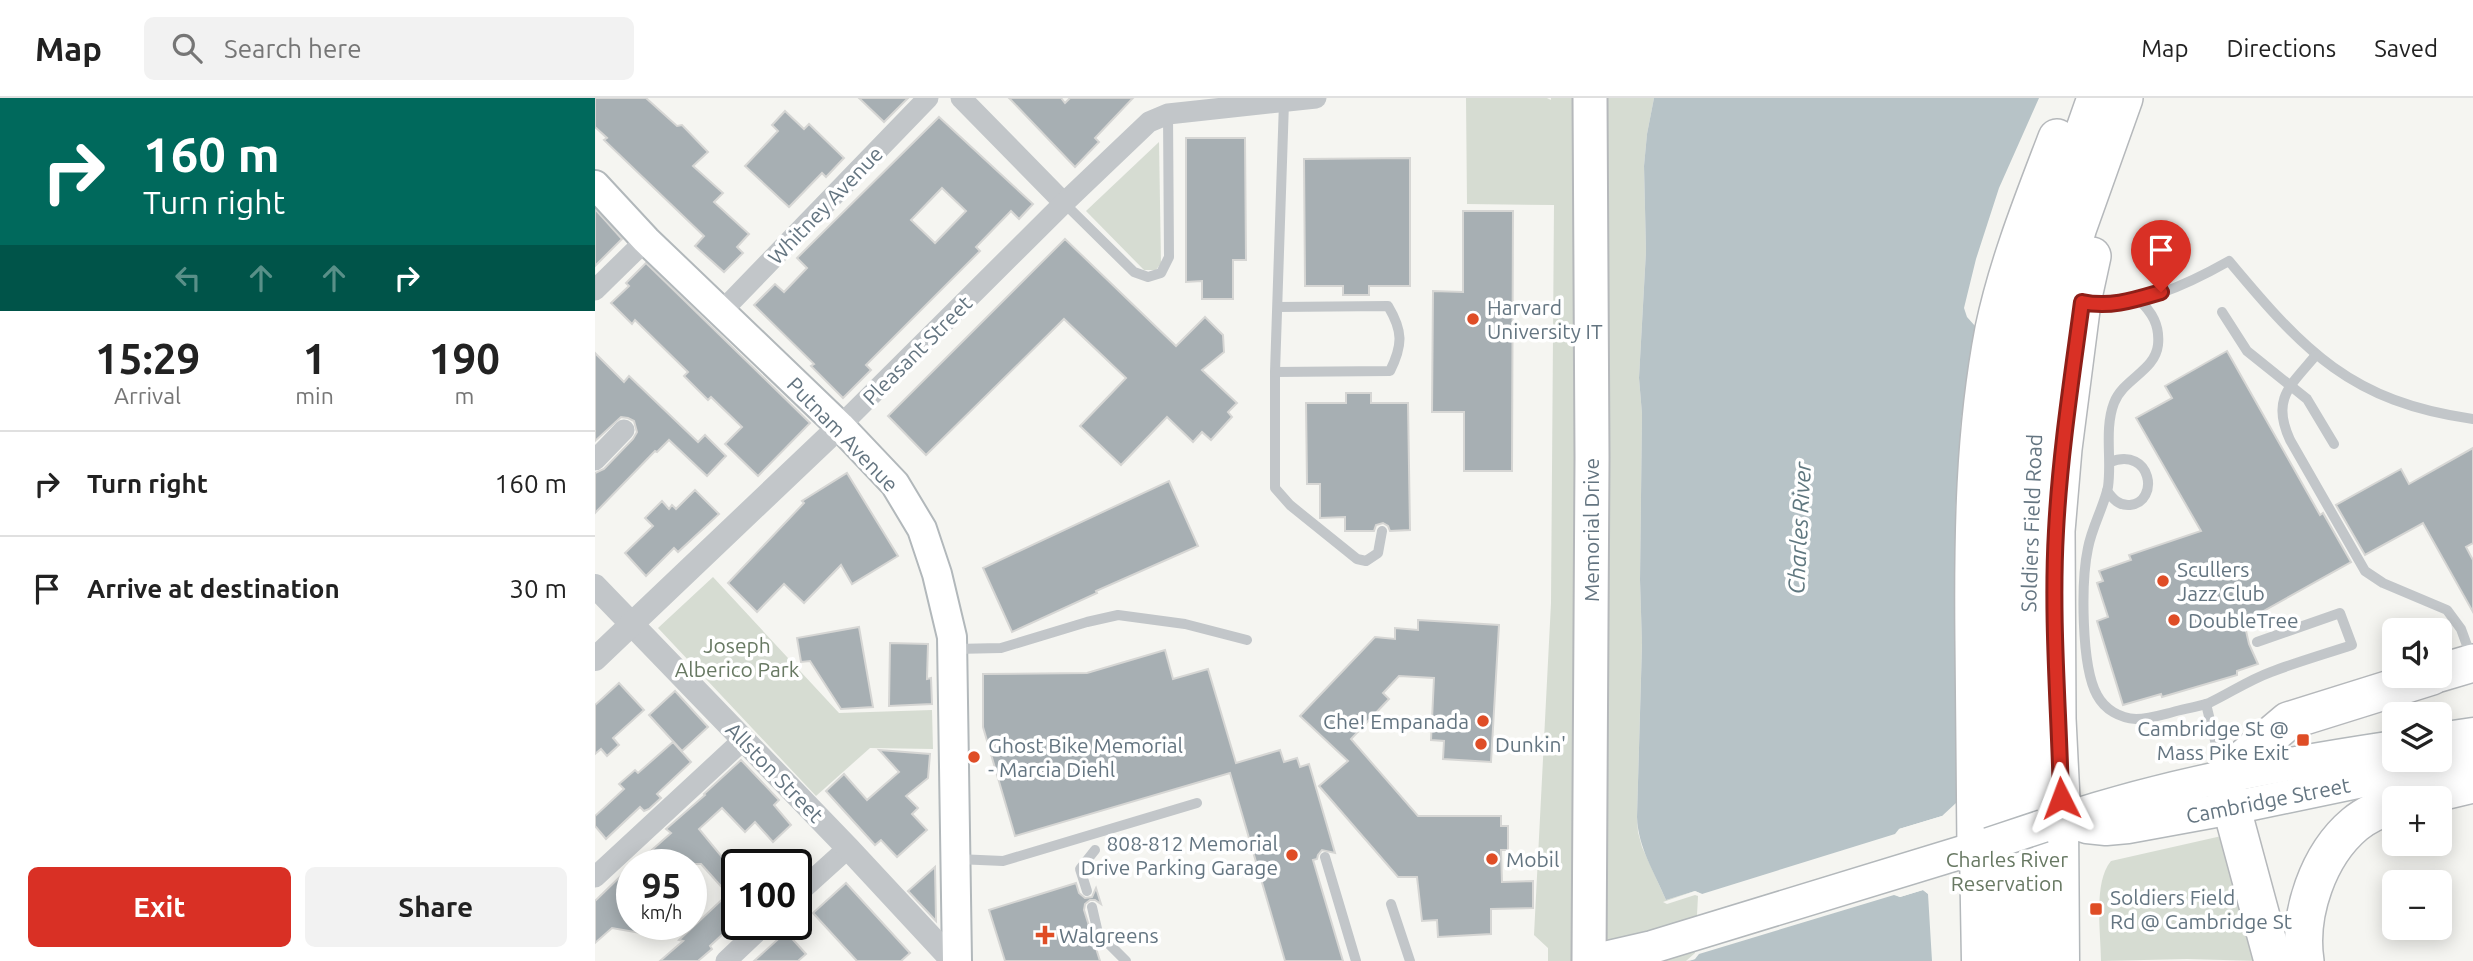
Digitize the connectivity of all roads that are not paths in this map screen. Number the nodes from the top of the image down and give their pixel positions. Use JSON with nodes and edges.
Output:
{"nodes":[{"id":1,"x":929,"y":98,"type":"edge"},
{"id":2,"x":961,"y":98,"type":"edge"},
{"id":3,"x":1316,"y":98,"type":"edge"},
{"id":4,"x":1590,"y":98,"type":"edge"},
{"id":5,"x":2072,"y":98,"type":"edge"},
{"id":6,"x":2096,"y":98,"type":"edge"},
{"id":7,"x":2126,"y":98,"type":"edge"},
{"id":8,"x":1284,"y":102,"type":"junction"},
{"id":9,"x":1168,"y":106,"type":"edge"},
{"id":10,"x":595,"y":185,"type":"edge"},
{"id":11,"x":1064,"y":203,"type":"junction"},
{"id":12,"x":646,"y":240,"type":"junction"},
{"id":13,"x":595,"y":290,"type":"edge"},
{"id":14,"x":2138,"y":299,"type":"junction"},
{"id":15,"x":2082,"y":302,"type":"junction"},
{"id":16,"x":1278,"y":307,"type":"junction"},
{"id":17,"x":721,"y":312,"type":"junction"},
{"id":18,"x":2222,"y":312,"type":"dead end"},
{"id":19,"x":2316,"y":355,"type":"junction"},
{"id":20,"x":1276,"y":372,"type":"junction"},
{"id":21,"x":2292,"y":385,"type":"junction"},
{"id":22,"x":2473,"y":419,"type":"edge"},
{"id":23,"x":840,"y":426,"type":"junction"},
{"id":24,"x":624,"y":430,"type":"dead end"},
{"id":25,"x":2334,"y":443,"type":"dead end"},
{"id":26,"x":595,"y":460,"type":"edge"},
{"id":27,"x":2111,"y":462,"type":"junction"},
{"id":28,"x":2107,"y":491,"type":"junction"},
{"id":29,"x":1382,"y":531,"type":"dead end"},
{"id":30,"x":595,"y":586,"type":"edge"},
{"id":31,"x":634,"y":624,"type":"junction"},
{"id":32,"x":2473,"y":625,"type":"edge"},
{"id":33,"x":1247,"y":640,"type":"dead end"},
{"id":34,"x":2257,"y":642,"type":"dead end"},
{"id":35,"x":952,"y":649,"type":"junction"},
{"id":36,"x":2469,"y":651,"type":"edge"},
{"id":37,"x":595,"y":659,"type":"edge"},
{"id":38,"x":2452,"y":663,"type":"edge"},
{"id":39,"x":2394,"y":688,"type":"edge"},
{"id":40,"x":2206,"y":704,"type":"junction"},
{"id":41,"x":2473,"y":734,"type":"edge"},
{"id":42,"x":2452,"y":737,"type":"edge"},
{"id":43,"x":743,"y":740,"type":"junction"},
{"id":44,"x":2382,"y":750,"type":"edge"},
{"id":45,"x":2473,"y":758,"type":"edge"},
{"id":46,"x":2473,"y":784,"type":"edge"},
{"id":47,"x":2452,"y":789,"type":"edge"},
{"id":48,"x":2228,"y":792,"type":"junction"},
{"id":49,"x":1197,"y":803,"type":"dead end"},
{"id":50,"x":2382,"y":809,"type":"edge"},
{"id":51,"x":2053,"y":822,"type":"junction"},
{"id":52,"x":1983,"y":846,"type":"junction"},
{"id":53,"x":848,"y":848,"type":"junction"},
{"id":54,"x":1095,"y":850,"type":"dead end"},
{"id":55,"x":1325,"y":857,"type":"dead end"},
{"id":56,"x":955,"y":859,"type":"junction"},
{"id":57,"x":595,"y":877,"type":"edge"},
{"id":58,"x":812,"y":881,"type":"edge"},
{"id":59,"x":1087,"y":891,"type":"dead end"},
{"id":60,"x":1391,"y":904,"type":"dead end"},
{"id":61,"x":1091,"y":907,"type":"dead end"},
{"id":62,"x":748,"y":940,"type":"edge"},
{"id":63,"x":726,"y":961,"type":"edge"},
{"id":64,"x":955,"y":961,"type":"edge"},
{"id":65,"x":1126,"y":961,"type":"edge"},
{"id":66,"x":1356,"y":961,"type":"edge"},
{"id":67,"x":1411,"y":961,"type":"edge"},
{"id":68,"x":1590,"y":961,"type":"edge"},
{"id":69,"x":1977,"y":961,"type":"edge"},
{"id":70,"x":2004,"y":961,"type":"edge"},
{"id":71,"x":2031,"y":961,"type":"edge"},
{"id":72,"x":2063,"y":961,"type":"edge"},
{"id":73,"x":2273,"y":961,"type":"edge"},
{"id":74,"x":2305,"y":961,"type":"edge"}],
"edges":[{"from":1,"to":17,"type":"street","name":"Whitney Avenue"},
{"from":2,"to":11,"type":"street"},
{"from":3,"to":8,"type":"street"},
{"from":4,"to":68,"type":"highway","name":"Memorial Drive"},
{"from":5,"to":52,"type":"highway"},
{"from":6,"to":70,"type":"highway","name":"Soldiers Field Road"},
{"from":7,"to":15,"type":"highway"},
{"from":7,"to":71,"type":"highway","name":"Soldiers Field Road"},
{"from":8,"to":9,"type":"street"},
{"from":8,"to":16,"type":"lane"},
{"from":9,"to":11,"type":"street","name":"Pleasant Street"},
{"from":9,"to":11,"type":"lane"},
{"from":10,"to":12,"type":"main road","name":"Putnam Avenue"},
{"from":11,"to":23,"type":"street","name":"Pleasant Street"},
{"from":12,"to":13,"type":"street"},
{"from":12,"to":17,"type":"main road","name":"Putnam Avenue"},
{"from":14,"to":15,"type":"lane"},
{"from":14,"to":19,"type":"lane"},
{"from":14,"to":27,"type":"lane"},
{"from":15,"to":51,"type":"highway"},
{"from":16,"to":20,"type":"lane"},
{"from":16,"to":20,"type":"lane"},
{"from":17,"to":23,"type":"main road","name":"Putnam Avenue"},
{"from":18,"to":21,"type":"lane"},
{"from":19,"to":21,"type":"lane"},
{"from":19,"to":22,"type":"lane"},
{"from":20,"to":29,"type":"lane"},
{"from":21,"to":25,"type":"lane"},
{"from":21,"to":36,"type":"lane"},
{"from":23,"to":31,"type":"street","name":"Pleasant Street"},
{"from":23,"to":35,"type":"main road","name":"Putnam Avenue"},
{"from":24,"to":26,"type":"street"},
{"from":27,"to":28,"type":"lane"},
{"from":27,"to":28,"type":"lane"},
{"from":28,"to":40,"type":"lane"},
{"from":30,"to":31,"type":"street","name":"Allston Street"},
{"from":31,"to":37,"type":"street","name":"Pleasant Street"},
{"from":31,"to":43,"type":"street","name":"Allston Street"},
{"from":32,"to":36,"type":"lane"},
{"from":33,"to":35,"type":"lane"},
{"from":34,"to":40,"type":"lane"},
{"from":35,"to":56,"type":"main road","name":"Putnam Avenue"},
{"from":36,"to":38,"type":"highway"},
{"from":39,"to":48,"type":"highway"},
{"from":40,"to":48,"type":"lane"},
{"from":41,"to":42,"type":"main road"},
{"from":43,"to":53,"type":"street","name":"Allston Street"},
{"from":43,"to":57,"type":"street"},
{"from":44,"to":48,"type":"main road","name":"Cambridge Street"},
{"from":45,"to":48,"type":"main road","name":"Cambridge Street"},
{"from":46,"to":47,"type":"highway"},
{"from":48,"to":51,"type":"main road","name":"Cambridge Street"},
{"from":48,"to":73,"type":"highway"},
{"from":49,"to":56,"type":"lane"},
{"from":50,"to":74,"type":"highway"},
{"from":51,"to":52,"type":"main road","bridge":true},
{"from":51,"to":72,"type":"main road"},
{"from":52,"to":68,"type":"main road"},
{"from":52,"to":69,"type":"main road"},
{"from":53,"to":58,"type":"street"},
{"from":53,"to":64,"type":"street","name":"Allston Street"},
{"from":54,"to":59,"type":"lane"},
{"from":55,"to":66,"type":"lane"},
{"from":56,"to":64,"type":"main road","name":"Putnam Avenue"},
{"from":60,"to":67,"type":"lane"},
{"from":61,"to":65,"type":"lane"},
{"from":62,"to":63,"type":"street"}]}
